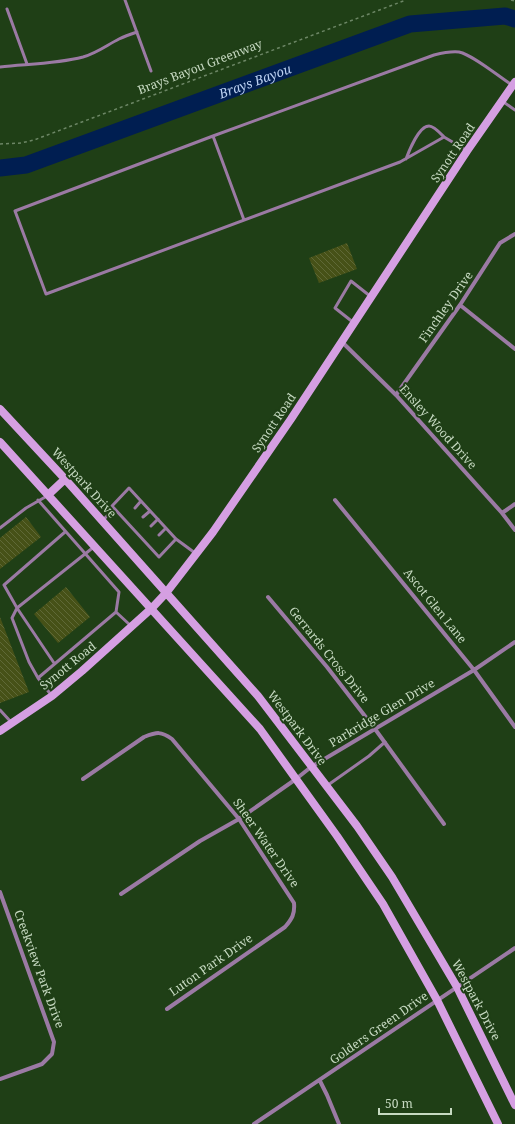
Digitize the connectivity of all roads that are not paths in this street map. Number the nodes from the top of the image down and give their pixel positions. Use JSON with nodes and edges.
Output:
{"nodes":[{"id":1,"x":125,"y":0,"type":"edge"},
{"id":2,"x":7,"y":9,"type":"dead end"},
{"id":3,"x":137,"y":32,"type":"junction"},
{"id":4,"x":27,"y":64,"type":"junction"},
{"id":5,"x":0,"y":67,"type":"edge"},
{"id":6,"x":151,"y":71,"type":"dead end"},
{"id":7,"x":514,"y":84,"type":"edge"},
{"id":8,"x":502,"y":102,"type":"junction"},
{"id":9,"x":515,"y":110,"type":"edge"},
{"id":10,"x":213,"y":136,"type":"junction"},
{"id":11,"x":444,"y":137,"type":"junction"},
{"id":12,"x":467,"y":151,"type":"junction"},
{"id":13,"x":406,"y":159,"type":"junction"},
{"id":14,"x":244,"y":220,"type":"junction"},
{"id":15,"x":515,"y":234,"type":"edge"},
{"id":16,"x":372,"y":297,"type":"junction"},
{"id":17,"x":460,"y":305,"type":"junction"},
{"id":18,"x":354,"y":323,"type":"junction"},
{"id":19,"x":342,"y":342,"type":"junction"},
{"id":20,"x":515,"y":349,"type":"edge"},
{"id":21,"x":396,"y":395,"type":"junction"},
{"id":22,"x":0,"y":409,"type":"edge"},
{"id":23,"x":0,"y":442,"type":"edge"},
{"id":24,"x":65,"y":479,"type":"junction"},
{"id":25,"x":48,"y":495,"type":"junction"},
{"id":26,"x":38,"y":500,"type":"junction"},
{"id":27,"x":335,"y":500,"type":"dead end"},
{"id":28,"x":141,"y":501,"type":"junction"},
{"id":29,"x":515,"y":504,"type":"edge"},
{"id":30,"x":135,"y":508,"type":"dead end"},
{"id":31,"x":114,"y":509,"type":"junction"},
{"id":32,"x":150,"y":511,"type":"junction"},
{"id":33,"x":502,"y":513,"type":"junction"},
{"id":34,"x":127,"y":515,"type":"dead end"},
{"id":35,"x":143,"y":517,"type":"dead end"},
{"id":36,"x":123,"y":518,"type":"junction"},
{"id":37,"x":158,"y":519,"type":"junction"},
{"id":38,"x":102,"y":521,"type":"junction"},
{"id":39,"x":136,"y":523,"type":"dead end"},
{"id":40,"x":151,"y":526,"type":"dead end"},
{"id":41,"x":131,"y":527,"type":"junction"},
{"id":42,"x":0,"y":528,"type":"edge"},
{"id":43,"x":166,"y":528,"type":"junction"},
{"id":44,"x":515,"y":530,"type":"edge"},
{"id":45,"x":65,"y":532,"type":"junction"},
{"id":46,"x":144,"y":533,"type":"dead end"},
{"id":47,"x":159,"y":535,"type":"dead end"},
{"id":48,"x":140,"y":537,"type":"junction"},
{"id":49,"x":176,"y":539,"type":"junction"},
{"id":50,"x":152,"y":542,"type":"dead end"},
{"id":51,"x":95,"y":546,"type":"junction"},
{"id":52,"x":148,"y":546,"type":"junction"},
{"id":53,"x":85,"y":554,"type":"junction"},
{"id":54,"x":196,"y":554,"type":"junction"},
{"id":55,"x":166,"y":593,"type":"junction"},
{"id":56,"x":268,"y":597,"type":"dead end"},
{"id":57,"x":17,"y":608,"type":"junction"},
{"id":58,"x":152,"y":608,"type":"junction"},
{"id":59,"x":116,"y":612,"type":"junction"},
{"id":60,"x":131,"y":627,"type":"junction"},
{"id":61,"x":515,"y":642,"type":"edge"},
{"id":62,"x":54,"y":663,"type":"junction"},
{"id":63,"x":474,"y":670,"type":"junction"},
{"id":64,"x":38,"y":678,"type":"junction"},
{"id":65,"x":52,"y":696,"type":"junction"},
{"id":66,"x":0,"y":710,"type":"edge"},
{"id":67,"x":12,"y":723,"type":"junction"},
{"id":68,"x":515,"y":727,"type":"edge"},
{"id":69,"x":375,"y":729,"type":"junction"},
{"id":70,"x":0,"y":731,"type":"edge"},
{"id":71,"x":385,"y":742,"type":"junction"},
{"id":72,"x":311,"y":767,"type":"junction"},
{"id":73,"x":83,"y":779,"type":"dead end"},
{"id":74,"x":296,"y":779,"type":"junction"},
{"id":75,"x":326,"y":786,"type":"junction"},
{"id":76,"x":239,"y":819,"type":"junction"},
{"id":77,"x":444,"y":824,"type":"dead end"},
{"id":78,"x":0,"y":892,"type":"edge"},
{"id":79,"x":121,"y":894,"type":"dead end"},
{"id":80,"x":267,"y":939,"type":"joint"},
{"id":81,"x":515,"y":948,"type":"edge"},
{"id":82,"x":457,"y":987,"type":"junction"},
{"id":83,"x":437,"y":1000,"type":"junction"},
{"id":84,"x":167,"y":1008,"type":"dead end"},
{"id":85,"x":0,"y":1079,"type":"edge"},
{"id":86,"x":320,"y":1081,"type":"junction"},
{"id":87,"x":515,"y":1105,"type":"edge"},
{"id":88,"x":254,"y":1124,"type":"edge"},
{"id":89,"x":339,"y":1124,"type":"edge"},
{"id":90,"x":498,"y":1124,"type":"edge"}],
"edges":[{"from":1,"to":3,"type":"lane"},
{"from":2,"to":4,"type":"lane"},
{"from":3,"to":4,"type":"lane"},
{"from":3,"to":6,"type":"lane"},
{"from":4,"to":5,"type":"lane"},
{"from":7,"to":8,"type":"main road","name":"Synott Road"},
{"from":7,"to":10,"type":"lane"},
{"from":8,"to":9,"type":"lane"},
{"from":8,"to":12,"type":"main road","name":"Synott Road"},
{"from":10,"to":14,"type":"lane"},
{"from":10,"to":14,"type":"lane"},
{"from":11,"to":12,"type":"lane"},
{"from":11,"to":13,"type":"lane"},
{"from":11,"to":13,"type":"lane"},
{"from":12,"to":16,"type":"main road","name":"Synott Road"},
{"from":13,"to":14,"type":"lane"},
{"from":15,"to":17,"type":"street","name":"Finchley Drive"},
{"from":16,"to":18,"type":"main road","name":"Synott Road"},
{"from":16,"to":18,"type":"lane"},
{"from":17,"to":20,"type":"street"},
{"from":17,"to":21,"type":"street","name":"Finchley Drive"},
{"from":18,"to":19,"type":"main road","name":"Synott Road"},
{"from":19,"to":21,"type":"street","name":"Ensley Wood Drive"},
{"from":19,"to":54,"type":"main road","name":"Synott Road"},
{"from":21,"to":33,"type":"street","name":"Ensley Wood Drive"},
{"from":22,"to":24,"type":"main road","name":"Westpark Drive"},
{"from":23,"to":25,"type":"main road"},
{"from":24,"to":25,"type":"main road"},
{"from":24,"to":38,"type":"main road","name":"Westpark Drive"},
{"from":25,"to":26,"type":"lane"},
{"from":25,"to":51,"type":"main road"},
{"from":26,"to":42,"type":"lane"},
{"from":26,"to":45,"type":"lane"},
{"from":27,"to":63,"type":"street","name":"Ascot Glen Lane"},
{"from":28,"to":30,"type":"lane"},
{"from":28,"to":31,"type":"lane"},
{"from":28,"to":32,"type":"lane"},
{"from":29,"to":33,"type":"street"},
{"from":31,"to":36,"type":"lane"},
{"from":31,"to":38,"type":"lane"},
{"from":32,"to":35,"type":"lane"},
{"from":32,"to":37,"type":"lane"},
{"from":33,"to":44,"type":"street","name":"Ensley Wood Drive"},
{"from":34,"to":36,"type":"lane"},
{"from":36,"to":41,"type":"lane"},
{"from":37,"to":40,"type":"lane"},
{"from":37,"to":43,"type":"lane"},
{"from":38,"to":55,"type":"main road","name":"Westpark Drive"},
{"from":39,"to":41,"type":"lane"},
{"from":41,"to":48,"type":"lane"},
{"from":43,"to":47,"type":"lane"},
{"from":43,"to":49,"type":"lane"},
{"from":45,"to":53,"type":"lane"},
{"from":45,"to":57,"type":"lane"},
{"from":46,"to":48,"type":"lane"},
{"from":48,"to":52,"type":"lane"},
{"from":49,"to":52,"type":"lane"},
{"from":49,"to":54,"type":"lane"},
{"from":50,"to":52,"type":"lane"},
{"from":51,"to":53,"type":"lane"},
{"from":51,"to":58,"type":"main road"},
{"from":53,"to":57,"type":"lane"},
{"from":53,"to":59,"type":"lane"},
{"from":54,"to":55,"type":"main road","name":"Synott Road"},
{"from":55,"to":58,"type":"main road","name":"Synott Road"},
{"from":55,"to":72,"type":"main road","name":"Westpark Drive"},
{"from":56,"to":69,"type":"street","name":"Gerrards Cross Drive"},
{"from":57,"to":62,"type":"lane"},
{"from":57,"to":64,"type":"lane"},
{"from":58,"to":60,"type":"main road","name":"Synott Road"},
{"from":58,"to":74,"type":"main road"},
{"from":59,"to":60,"type":"lane"},
{"from":59,"to":62,"type":"lane"},
{"from":60,"to":65,"type":"main road","name":"Synott Road"},
{"from":61,"to":63,"type":"street","name":"Parkridge Glen Drive"},
{"from":62,"to":64,"type":"lane"},
{"from":63,"to":68,"type":"street","name":"Ascot Glen Lane"},
{"from":63,"to":69,"type":"street","name":"Parkridge Glen Drive"},
{"from":64,"to":65,"type":"lane"},
{"from":65,"to":67,"type":"main road","name":"Synott Road"},
{"from":66,"to":67,"type":"lane"},
{"from":67,"to":70,"type":"main road","name":"Synott Road"},
{"from":69,"to":71,"type":"street","name":"Gerrards Cross Drive"},
{"from":69,"to":72,"type":"street","name":"Parkridge Glen Drive"},
{"from":71,"to":75,"type":"lane"},
{"from":71,"to":77,"type":"street","name":"Gerrards Cross Drive"},
{"from":72,"to":74,"type":"street","name":"Parkridge Glen Drive"},
{"from":72,"to":75,"type":"main road","name":"Westpark Drive"},
{"from":73,"to":76,"type":"street","name":"Sheer Water Drive"},
{"from":74,"to":76,"type":"street","name":"Parkridge Glen Drive"},
{"from":74,"to":83,"type":"main road"},
{"from":75,"to":82,"type":"main road","name":"Westpark Drive"},
{"from":76,"to":79,"type":"street","name":"Parkridge Glen Drive"},
{"from":76,"to":80,"type":"street","name":"Sheer Water Drive"},
{"from":78,"to":85,"type":"street","name":"Creekview Park Drive"},
{"from":80,"to":84,"type":"street","name":"Luton Park Drive"},
{"from":81,"to":82,"type":"street","name":"Golders Green Drive"},
{"from":82,"to":83,"type":"street","name":"Golders Green Drive"},
{"from":82,"to":87,"type":"main road","name":"Westpark Drive"},
{"from":83,"to":86,"type":"street","name":"Golders Green Drive"},
{"from":83,"to":90,"type":"main road"},
{"from":86,"to":88,"type":"street","name":"Golders Green Drive"},
{"from":86,"to":89,"type":"street"}]}
